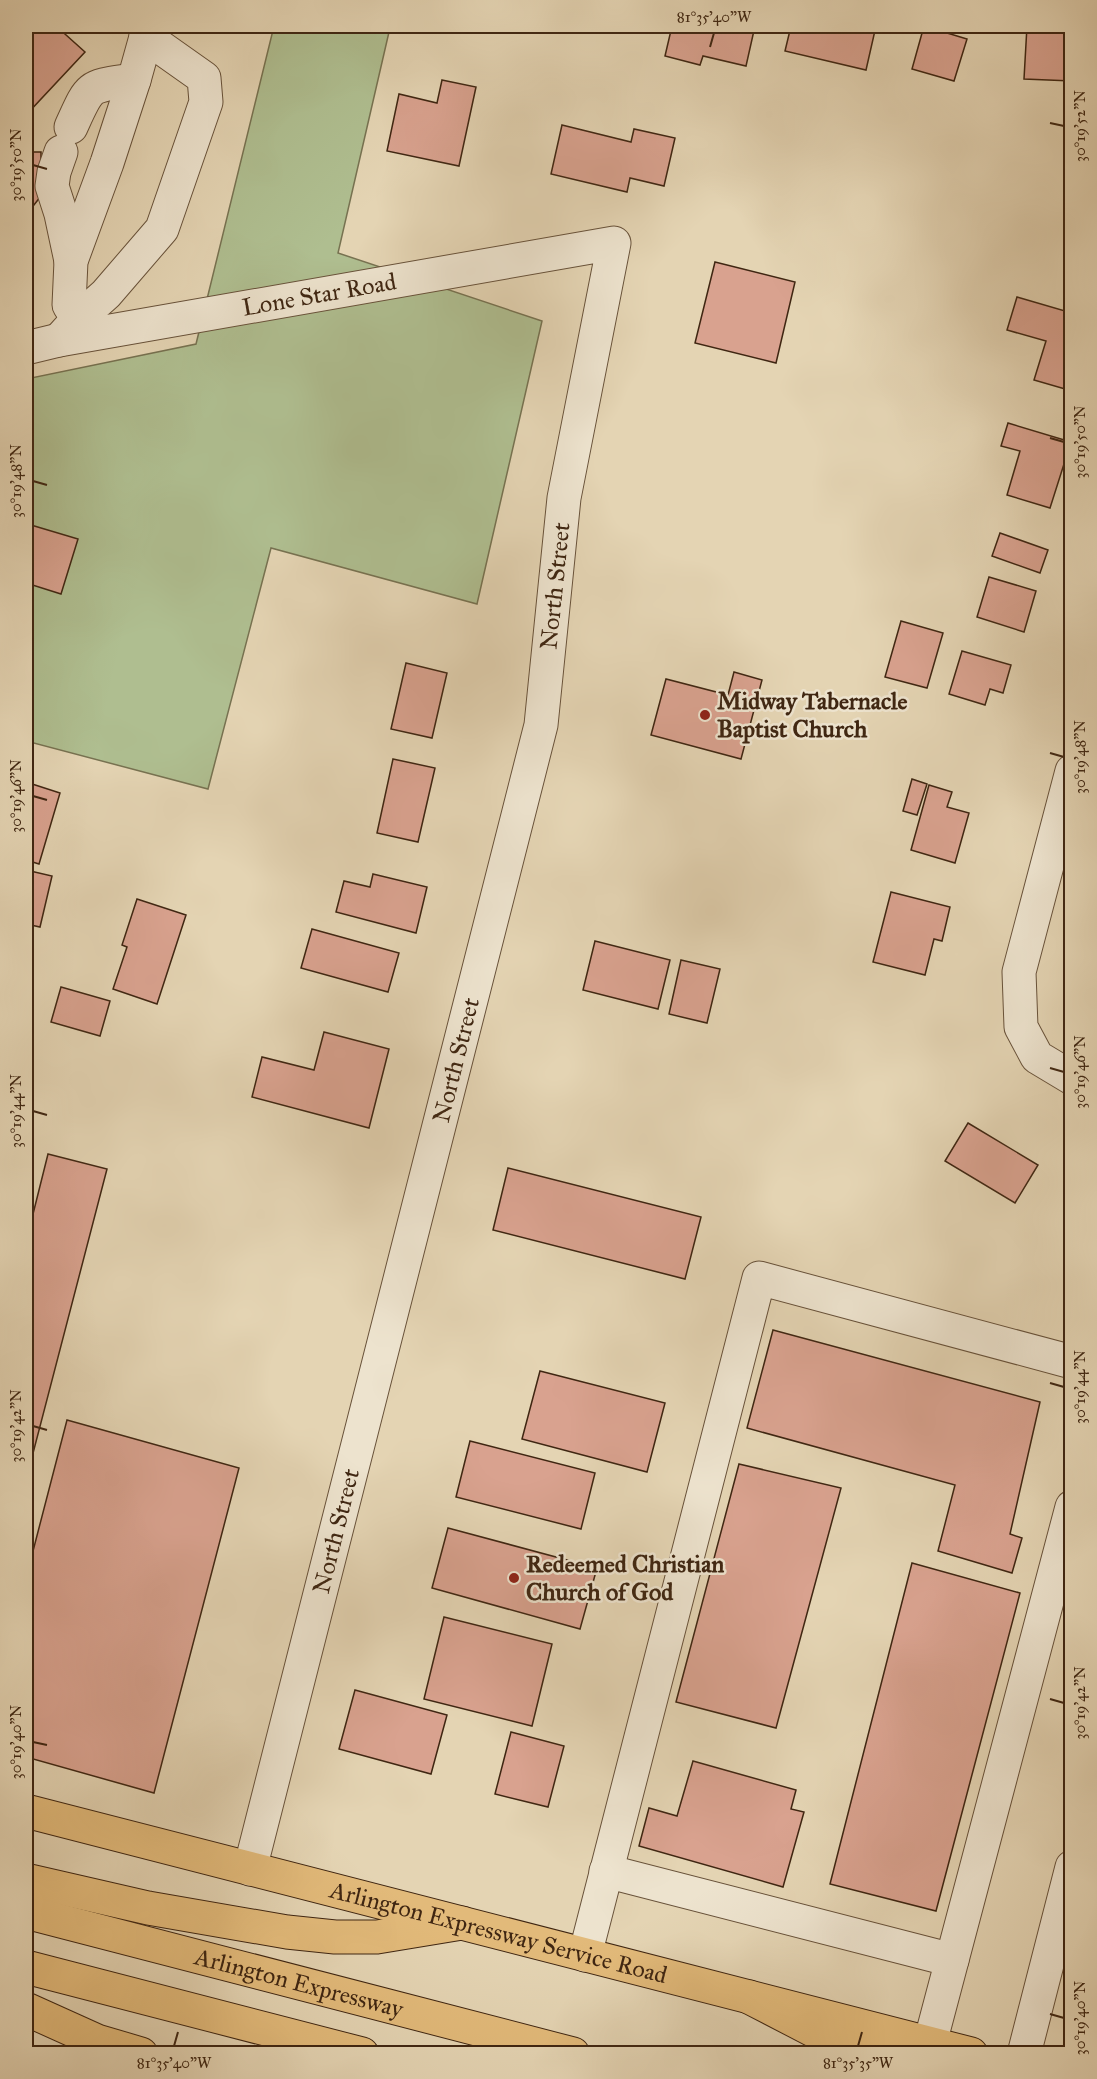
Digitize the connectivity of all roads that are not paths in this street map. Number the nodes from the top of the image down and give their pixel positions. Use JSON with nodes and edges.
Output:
{"nodes":[{"id":1,"x":146,"y":31,"type":"edge"},
{"id":2,"x":134,"y":80,"type":"junction"},
{"id":3,"x":614,"y":243,"type":"joint"},
{"id":4,"x":71,"y":261,"type":"junction"},
{"id":5,"x":48,"y":338,"type":"edge"},
{"id":6,"x":1071,"y":771,"type":"edge"},
{"id":7,"x":1071,"y":1078,"type":"edge"},
{"id":8,"x":1071,"y":1362,"type":"edge"},
{"id":9,"x":1071,"y":1508,"type":"edge"},
{"id":10,"x":26,"y":1811,"type":"edge"},
{"id":11,"x":1071,"y":1867,"type":"edge"},
{"id":12,"x":250,"y":1869,"type":"junction"},
{"id":13,"x":606,"y":1871,"type":"junction"},
{"id":14,"x":26,"y":1880,"type":"edge"},
{"id":15,"x":26,"y":1912,"type":"edge"},
{"id":16,"x":462,"y":1923,"type":"junction"},
{"id":17,"x":585,"y":1955,"type":"junction"},
{"id":18,"x":952,"y":1960,"type":"junction"},
{"id":19,"x":26,"y":1967,"type":"edge"},
{"id":20,"x":749,"y":1997,"type":"junction"},
{"id":21,"x":26,"y":2009,"type":"edge"},
{"id":22,"x":930,"y":2043,"type":"junction"},
{"id":23,"x":141,"y":2054,"type":"edge"},
{"id":24,"x":362,"y":2054,"type":"edge"},
{"id":25,"x":573,"y":2054,"type":"edge"},
{"id":26,"x":859,"y":2054,"type":"edge"},
{"id":27,"x":971,"y":2054,"type":"edge"},
{"id":28,"x":1024,"y":2054,"type":"edge"}],
"edges":[{"from":1,"to":2,"type":"street"},
{"from":1,"to":5,"type":"street"},
{"from":2,"to":4,"type":"street"},
{"from":2,"to":4,"type":"street"},
{"from":3,"to":5,"type":"street","name":"Lone Star Road"},
{"from":3,"to":12,"type":"street","name":"North Street"},
{"from":4,"to":5,"type":"street"},
{"from":6,"to":7,"type":"street"},
{"from":8,"to":13,"type":"street"},
{"from":9,"to":18,"type":"street"},
{"from":10,"to":12,"type":"main road","name":"Arlington Expressway Service Road"},
{"from":11,"to":28,"type":"street"},
{"from":12,"to":16,"type":"main road","name":"Arlington Expressway Service Road"},
{"from":13,"to":17,"type":"street"},
{"from":13,"to":18,"type":"street"},
{"from":14,"to":16,"type":"main road"},
{"from":15,"to":25,"type":"main road","name":"Arlington Expressway"},
{"from":16,"to":17,"type":"main road","name":"Arlington Expressway Service Road"},
{"from":17,"to":20,"type":"main road","name":"Arlington Expressway Service Road"},
{"from":18,"to":22,"type":"street"},
{"from":19,"to":24,"type":"main road"},
{"from":20,"to":22,"type":"main road","name":"Arlington Expressway Service Road"},
{"from":20,"to":26,"type":"main road"},
{"from":21,"to":23,"type":"main road"},
{"from":22,"to":27,"type":"main road","name":"Arlington Expressway Service Road"}]}
